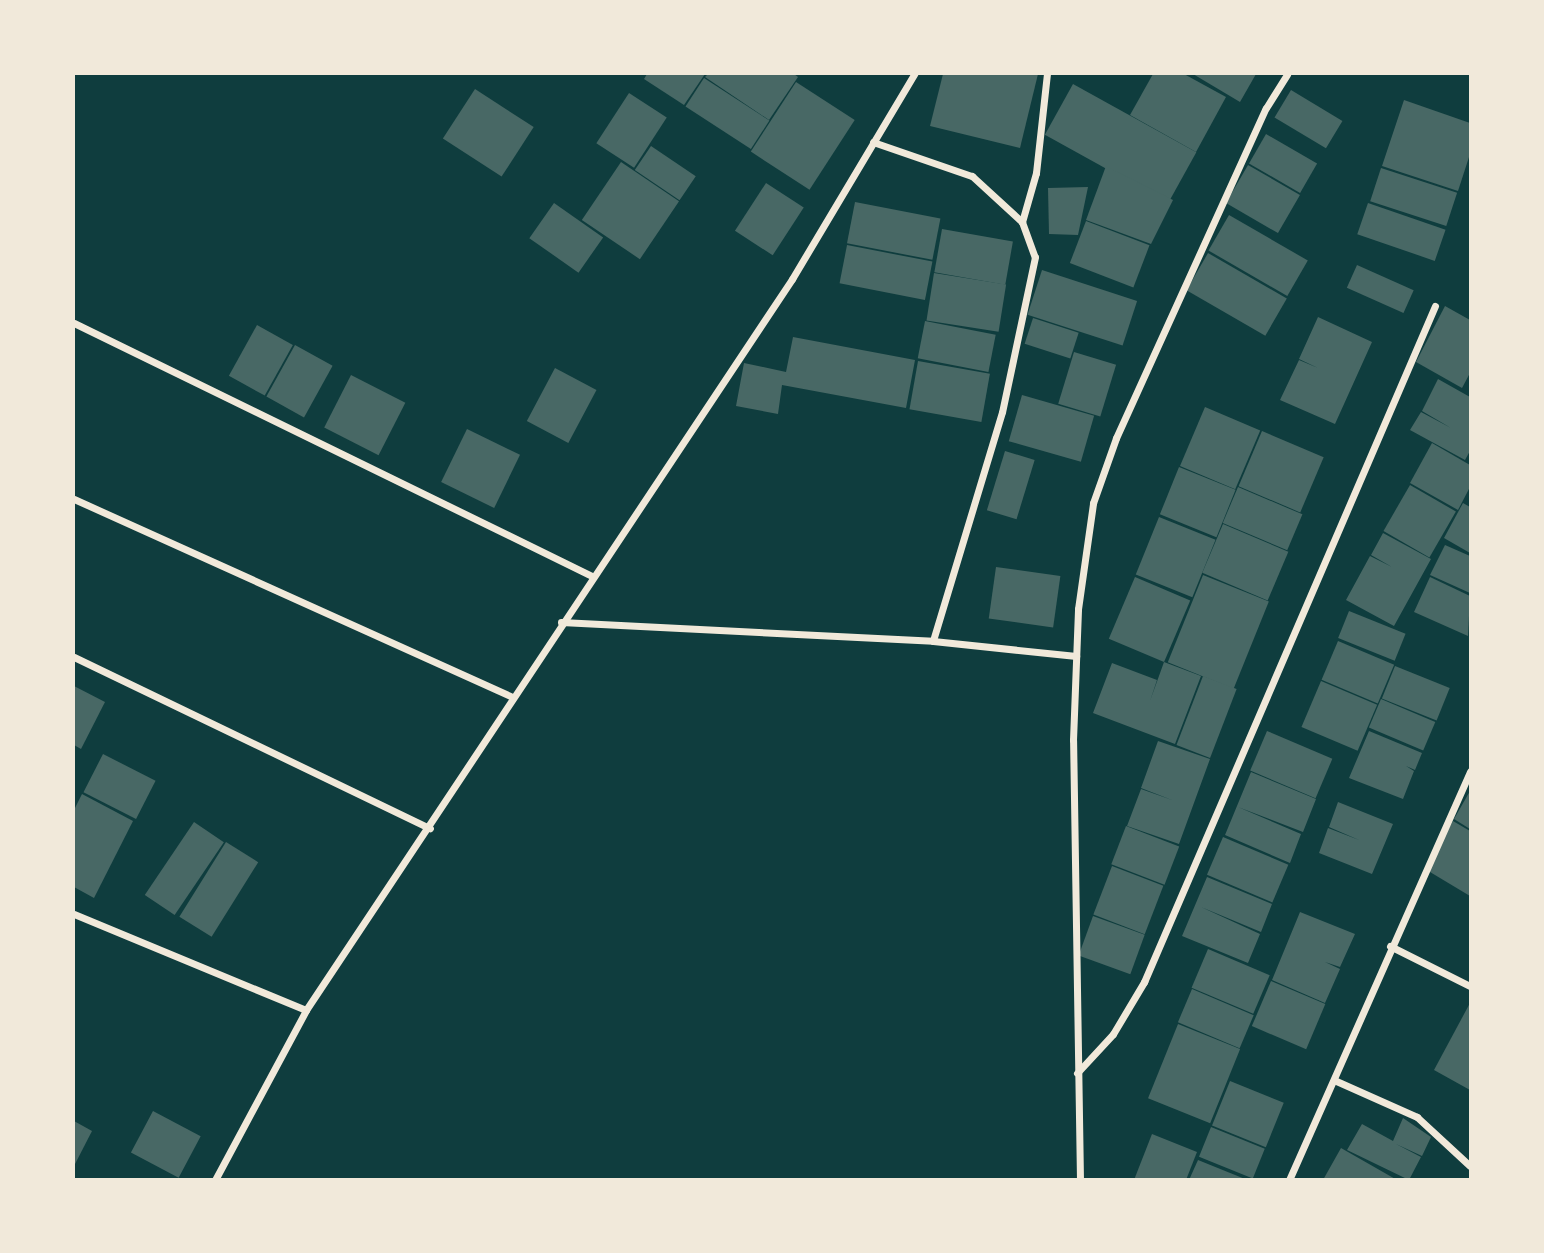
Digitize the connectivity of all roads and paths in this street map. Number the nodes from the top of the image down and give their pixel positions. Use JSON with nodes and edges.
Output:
{"nodes":[{"id":1,"x":914,"y":74,"type":"edge"},
{"id":2,"x":1047,"y":74,"type":"edge"},
{"id":3,"x":1287,"y":74,"type":"edge"},
{"id":4,"x":873,"y":142,"type":"junction"},
{"id":5,"x":1022,"y":222,"type":"junction"},
{"id":6,"x":1435,"y":306,"type":"dead end"},
{"id":7,"x":74,"y":323,"type":"edge"},
{"id":8,"x":74,"y":499,"type":"edge"},
{"id":9,"x":592,"y":576,"type":"junction"},
{"id":10,"x":561,"y":622,"type":"junction"},
{"id":11,"x":933,"y":641,"type":"junction"},
{"id":12,"x":1076,"y":656,"type":"junction"},
{"id":13,"x":74,"y":657,"type":"edge"},
{"id":14,"x":511,"y":696,"type":"junction"},
{"id":15,"x":1471,"y":771,"type":"edge"},
{"id":16,"x":430,"y":828,"type":"junction"},
{"id":17,"x":74,"y":914,"type":"edge"},
{"id":18,"x":1390,"y":946,"type":"junction"},
{"id":19,"x":1471,"y":986,"type":"edge"},
{"id":20,"x":306,"y":1010,"type":"junction"},
{"id":21,"x":1077,"y":1073,"type":"junction"},
{"id":22,"x":1334,"y":1080,"type":"junction"},
{"id":23,"x":1471,"y":1166,"type":"edge"},
{"id":24,"x":215,"y":1180,"type":"edge"},
{"id":25,"x":1080,"y":1180,"type":"edge"},
{"id":26,"x":1289,"y":1180,"type":"edge"}],
"edges":[{"from":1,"to":4,"type":"street"},
{"from":2,"to":5,"type":"street"},
{"from":3,"to":12,"type":"street"},
{"from":4,"to":5,"type":"street"},
{"from":4,"to":9,"type":"street"},
{"from":5,"to":11,"type":"street"},
{"from":6,"to":21,"type":"street"},
{"from":7,"to":9,"type":"street"},
{"from":8,"to":14,"type":"street"},
{"from":9,"to":10,"type":"street"},
{"from":10,"to":11,"type":"street"},
{"from":10,"to":14,"type":"street"},
{"from":11,"to":12,"type":"street"},
{"from":12,"to":21,"type":"street"},
{"from":13,"to":16,"type":"street"},
{"from":14,"to":16,"type":"street"},
{"from":15,"to":18,"type":"street"},
{"from":16,"to":20,"type":"street"},
{"from":17,"to":20,"type":"street"},
{"from":18,"to":19,"type":"street"},
{"from":18,"to":22,"type":"street"},
{"from":20,"to":24,"type":"street"},
{"from":21,"to":25,"type":"street"},
{"from":22,"to":23,"type":"street"},
{"from":22,"to":26,"type":"street"}]}
